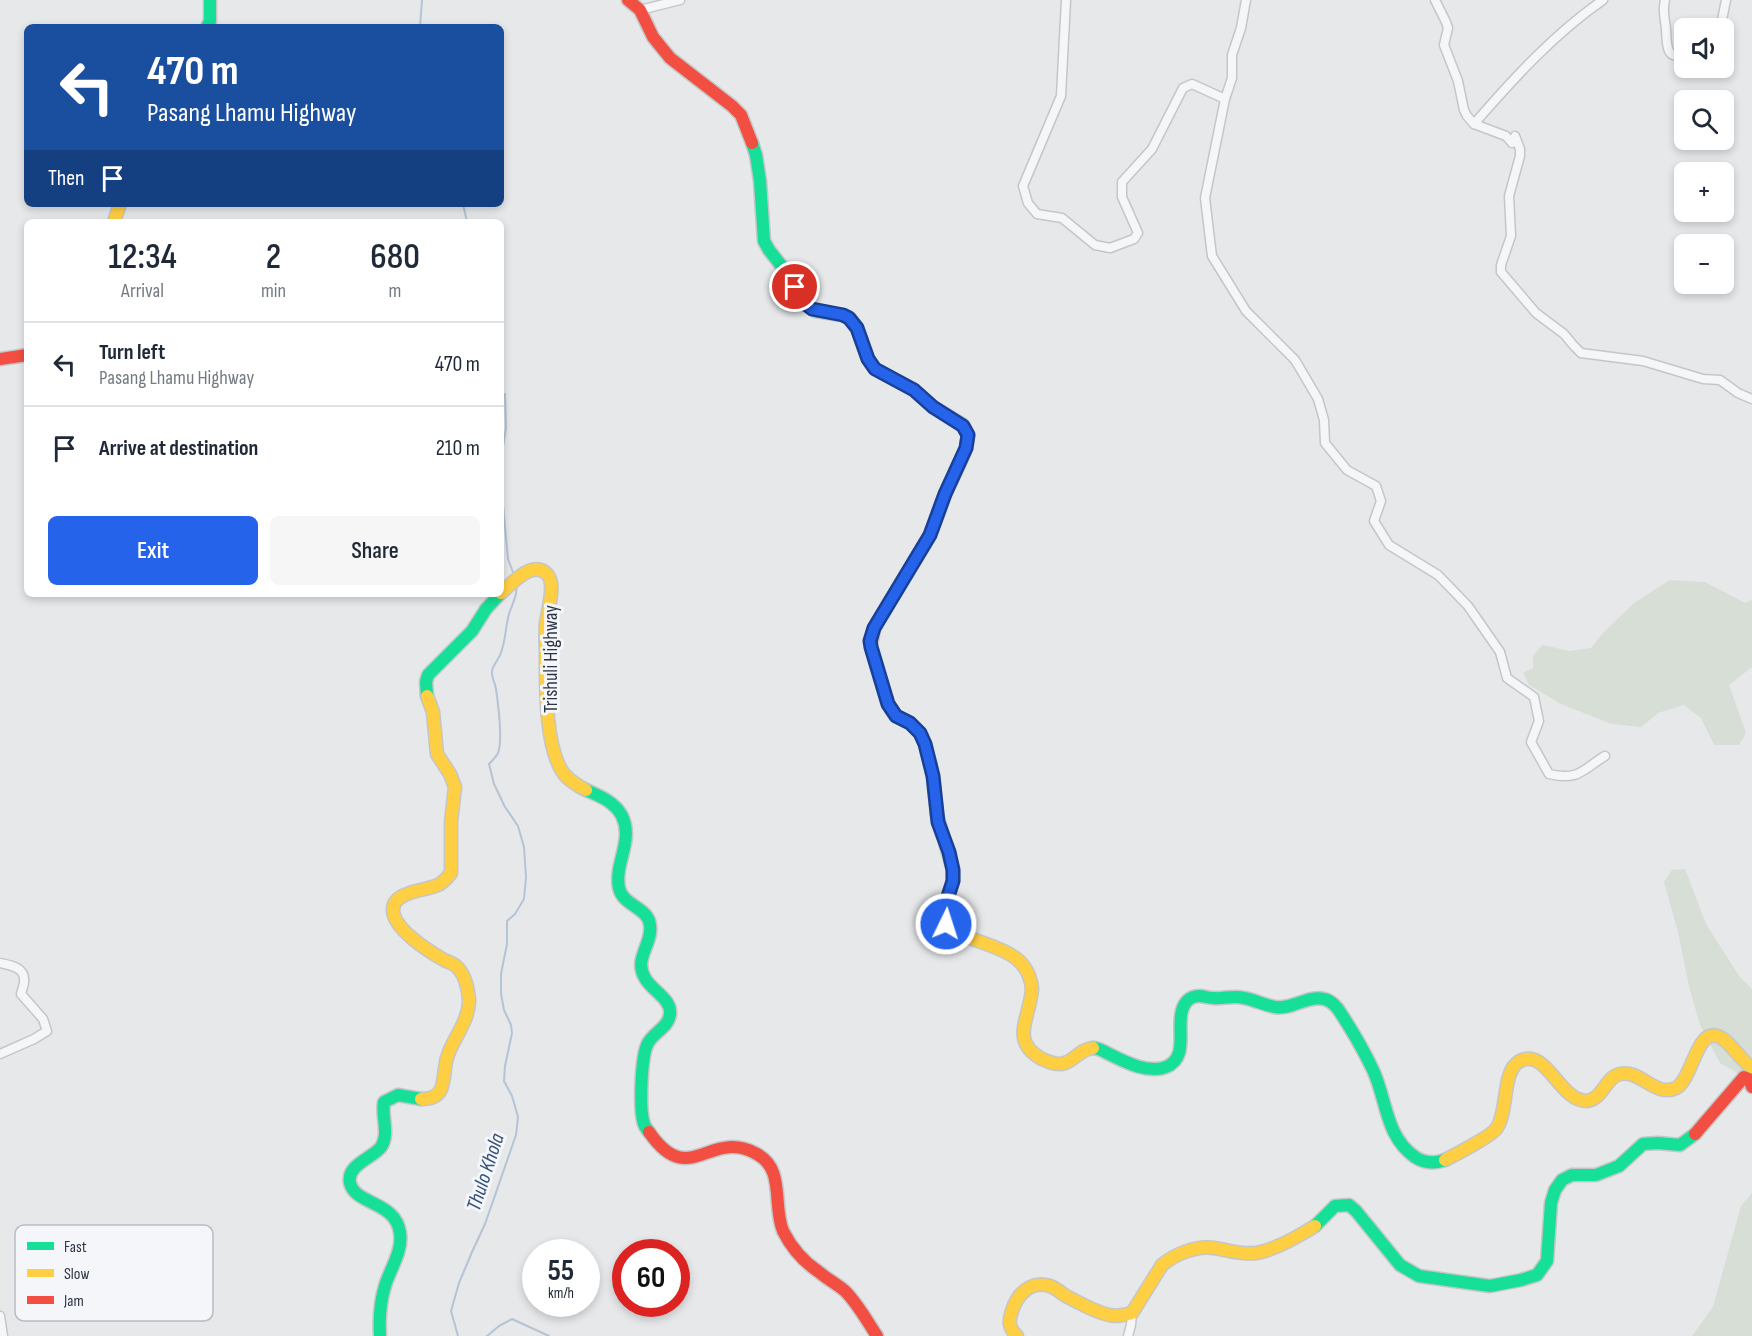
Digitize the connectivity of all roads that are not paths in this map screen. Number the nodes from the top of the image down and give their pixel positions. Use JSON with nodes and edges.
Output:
{"nodes":[{"id":1,"x":210,"y":0,"type":"edge"},
{"id":2,"x":628,"y":0,"type":"edge"},
{"id":3,"x":680,"y":0,"type":"edge"},
{"id":4,"x":1066,"y":0,"type":"edge"},
{"id":5,"x":1246,"y":0,"type":"edge"},
{"id":6,"x":1435,"y":0,"type":"edge"},
{"id":7,"x":1603,"y":0,"type":"edge"},
{"id":8,"x":1665,"y":0,"type":"edge"},
{"id":9,"x":1726,"y":0,"type":"edge"},
{"id":10,"x":1442,"y":5,"type":"edge"},
{"id":11,"x":640,"y":10,"type":"junction"},
{"id":12,"x":1722,"y":18,"type":"edge"},
{"id":13,"x":208,"y":24,"type":"edge"},
{"id":14,"x":1674,"y":55,"type":"edge"},
{"id":15,"x":1225,"y":99,"type":"junction"},
{"id":16,"x":1474,"y":123,"type":"junction"},
{"id":17,"x":24,"y":355,"type":"edge"},
{"id":18,"x":0,"y":359,"type":"edge"},
{"id":19,"x":1752,"y":399,"type":"edge"},
{"id":20,"x":504,"y":590,"type":"edge"},
{"id":21,"x":496,"y":597,"type":"edge"},
{"id":22,"x":1605,"y":756,"type":"dead end"},
{"id":23,"x":0,"y":963,"type":"edge"},
{"id":24,"x":0,"y":1054,"type":"edge"},
{"id":25,"x":1752,"y":1068,"type":"edge"},
{"id":26,"x":1752,"y":1087,"type":"edge"},
{"id":27,"x":1132,"y":1313,"type":"junction"},
{"id":28,"x":0,"y":1316,"type":"edge"},
{"id":29,"x":3,"y":1336,"type":"edge"},
{"id":30,"x":380,"y":1336,"type":"edge"},
{"id":31,"x":877,"y":1336,"type":"edge"},
{"id":32,"x":1017,"y":1336,"type":"edge"},
{"id":33,"x":1128,"y":1336,"type":"edge"}],
"edges":[{"from":1,"to":13,"type":"street"},
{"from":2,"to":11,"type":"street"},
{"from":3,"to":11,"type":"street"},
{"from":4,"to":15,"type":"street"},
{"from":5,"to":15,"type":"street"},
{"from":6,"to":10,"type":"street"},
{"from":7,"to":16,"type":"street"},
{"from":8,"to":14,"type":"street"},
{"from":9,"to":12,"type":"street"},
{"from":10,"to":16,"type":"street"},
{"from":11,"to":25,"type":"street"},
{"from":15,"to":22,"type":"street"},
{"from":16,"to":19,"type":"street"},
{"from":17,"to":18,"type":"street"},
{"from":20,"to":31,"type":"street","name":"Trishuli Highway"},
{"from":21,"to":30,"type":"street","name":"Trishuli Highway"},
{"from":23,"to":24,"type":"street"},
{"from":26,"to":27,"type":"street"},
{"from":27,"to":32,"type":"street"},
{"from":27,"to":33,"type":"street"},
{"from":28,"to":29,"type":"street"}]}
